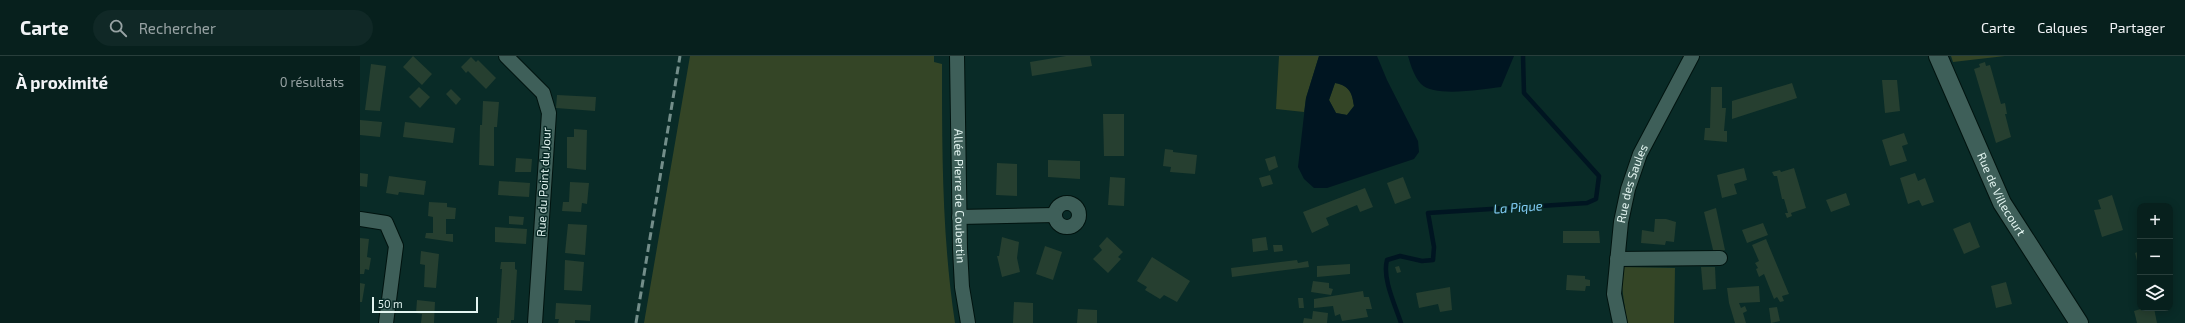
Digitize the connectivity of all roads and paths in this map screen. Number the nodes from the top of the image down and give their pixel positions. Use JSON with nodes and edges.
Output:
{"nodes":[{"id":1,"x":506,"y":56,"type":"edge"},
{"id":2,"x":1692,"y":56,"type":"edge"},
{"id":3,"x":1938,"y":56,"type":"edge"},
{"id":4,"x":959,"y":60,"type":"edge"},
{"id":5,"x":1054,"y":215,"type":"dead end"},
{"id":6,"x":959,"y":217,"type":"junction"},
{"id":7,"x":360,"y":219,"type":"edge"},
{"id":8,"x":1720,"y":258,"type":"dead end"},
{"id":9,"x":1618,"y":259,"type":"junction"},
{"id":10,"x":386,"y":323,"type":"edge"},
{"id":11,"x":535,"y":323,"type":"edge"},
{"id":12,"x":968,"y":323,"type":"edge"},
{"id":13,"x":1620,"y":323,"type":"edge"},
{"id":14,"x":2079,"y":323,"type":"edge"}],
"edges":[{"from":1,"to":11,"type":"street","name":"Rue du Point du Jour"},
{"from":2,"to":9,"type":"street","name":"Rue des Saules"},
{"from":3,"to":14,"type":"street","name":"Rue de Villecourt"},
{"from":4,"to":6,"type":"street","name":"Allée Pierre de Coubertin"},
{"from":5,"to":6,"type":"street"},
{"from":6,"to":12,"type":"street","name":"Allée Pierre de Coubertin"},
{"from":7,"to":10,"type":"street"},
{"from":8,"to":9,"type":"street"},
{"from":9,"to":13,"type":"street","name":"Rue des Saules"}]}
